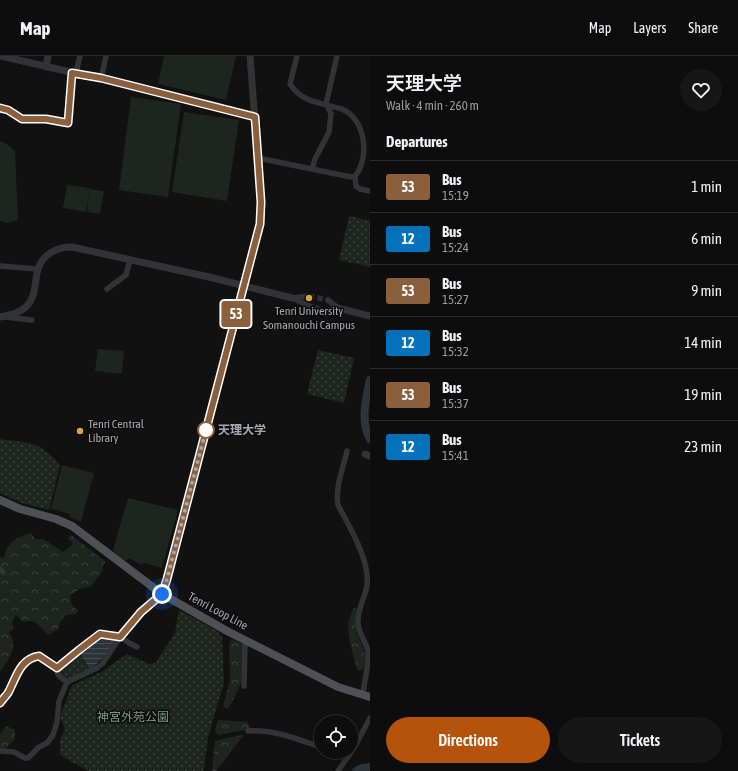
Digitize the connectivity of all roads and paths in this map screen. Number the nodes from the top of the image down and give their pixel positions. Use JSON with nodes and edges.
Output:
{"nodes":[{"id":1,"x":1,"y":56,"type":"edge"},
{"id":2,"x":48,"y":56,"type":"edge"},
{"id":3,"x":80,"y":56,"type":"edge"},
{"id":4,"x":106,"y":56,"type":"edge"},
{"id":5,"x":250,"y":56,"type":"edge"},
{"id":6,"x":297,"y":56,"type":"edge"},
{"id":7,"x":337,"y":56,"type":"edge"},
{"id":8,"x":17,"y":58,"type":"edge"},
{"id":9,"x":46,"y":67,"type":"junction"},
{"id":10,"x":74,"y":73,"type":"junction"},
{"id":11,"x":101,"y":78,"type":"junction"},
{"id":12,"x":326,"y":104,"type":"junction"},
{"id":13,"x":0,"y":108,"type":"edge"},
{"id":14,"x":255,"y":117,"type":"junction"},
{"id":15,"x":258,"y":158,"type":"junction"},
{"id":16,"x":312,"y":169,"type":"junction"},
{"id":17,"x":355,"y":176,"type":"junction"},
{"id":18,"x":370,"y":191,"type":"edge"},
{"id":19,"x":130,"y":260,"type":"junction"},
{"id":20,"x":0,"y":266,"type":"edge"},
{"id":21,"x":38,"y":269,"type":"junction"},
{"id":22,"x":243,"y":285,"type":"junction"},
{"id":23,"x":106,"y":289,"type":"dead end"},
{"id":24,"x":309,"y":296,"type":"tunnel mouth"},
{"id":25,"x":292,"y":298,"type":"junction"},
{"id":26,"x":328,"y":300,"type":"tunnel mouth"},
{"id":27,"x":307,"y":305,"type":"tunnel mouth"},
{"id":28,"x":338,"y":308,"type":"junction"},
{"id":29,"x":325,"y":311,"type":"tunnel mouth"},
{"id":30,"x":370,"y":316,"type":"edge"},
{"id":31,"x":1,"y":317,"type":"edge"},
{"id":32,"x":32,"y":320,"type":"dead end"},
{"id":33,"x":347,"y":451,"type":"dead end"},
{"id":34,"x":0,"y":500,"type":"edge"},
{"id":35,"x":162,"y":594,"type":"junction"},
{"id":36,"x":120,"y":637,"type":"junction"},
{"id":37,"x":246,"y":640,"type":"junction"},
{"id":38,"x":137,"y":647,"type":"dead end"},
{"id":39,"x":57,"y":668,"type":"junction"},
{"id":40,"x":67,"y":682,"type":"junction"},
{"id":41,"x":244,"y":686,"type":"dead end"},
{"id":42,"x":366,"y":696,"type":"edge"},
{"id":43,"x":0,"y":703,"type":"edge"},
{"id":44,"x":370,"y":718,"type":"edge"},
{"id":45,"x":248,"y":731,"type":"dead end"},
{"id":46,"x":358,"y":740,"type":"edge"},
{"id":47,"x":314,"y":745,"type":"edge"},
{"id":48,"x":0,"y":752,"type":"edge"},
{"id":49,"x":347,"y":759,"type":"edge"},
{"id":50,"x":338,"y":771,"type":"edge"}],
"edges":[{"from":1,"to":8,"type":"street"},
{"from":2,"to":9,"type":"street"},
{"from":3,"to":10,"type":"street"},
{"from":4,"to":11,"type":"street"},
{"from":5,"to":14,"type":"street"},
{"from":6,"to":12,"type":"street"},
{"from":7,"to":12,"type":"street"},
{"from":8,"to":9,"type":"street"},
{"from":9,"to":10,"type":"street"},
{"from":10,"to":11,"type":"street"},
{"from":10,"to":13,"type":"street"},
{"from":11,"to":14,"type":"street"},
{"from":12,"to":16,"type":"street"},
{"from":12,"to":17,"type":"street"},
{"from":14,"to":15,"type":"street"},
{"from":15,"to":16,"type":"street"},
{"from":15,"to":22,"type":"street"},
{"from":16,"to":17,"type":"street"},
{"from":17,"to":18,"type":"street"},
{"from":19,"to":21,"type":"street"},
{"from":19,"to":22,"type":"street"},
{"from":19,"to":23,"type":"street"},
{"from":20,"to":21,"type":"street"},
{"from":21,"to":31,"type":"street"},
{"from":22,"to":25,"type":"street"},
{"from":22,"to":35,"type":"street"},
{"from":24,"to":25,"type":"street"},
{"from":25,"to":27,"type":"street"},
{"from":26,"to":28,"type":"street"},
{"from":28,"to":29,"type":"street"},
{"from":28,"to":30,"type":"street"},
{"from":31,"to":32,"type":"street"},
{"from":33,"to":42,"type":"street"},
{"from":34,"to":35,"type":"main road","name":"Tenri Loop Line"},
{"from":35,"to":36,"type":"street"},
{"from":35,"to":37,"type":"main road","name":"Tenri Loop Line"},
{"from":36,"to":38,"type":"street"},
{"from":36,"to":39,"type":"street"},
{"from":36,"to":40,"type":"street"},
{"from":37,"to":41,"type":"street"},
{"from":37,"to":42,"type":"main road","name":"Tenri Loop Line"},
{"from":39,"to":40,"type":"street"},
{"from":39,"to":43,"type":"street"},
{"from":40,"to":48,"type":"street"},
{"from":44,"to":46,"type":"street"},
{"from":45,"to":47,"type":"street"},
{"from":49,"to":50,"type":"street"}]}
